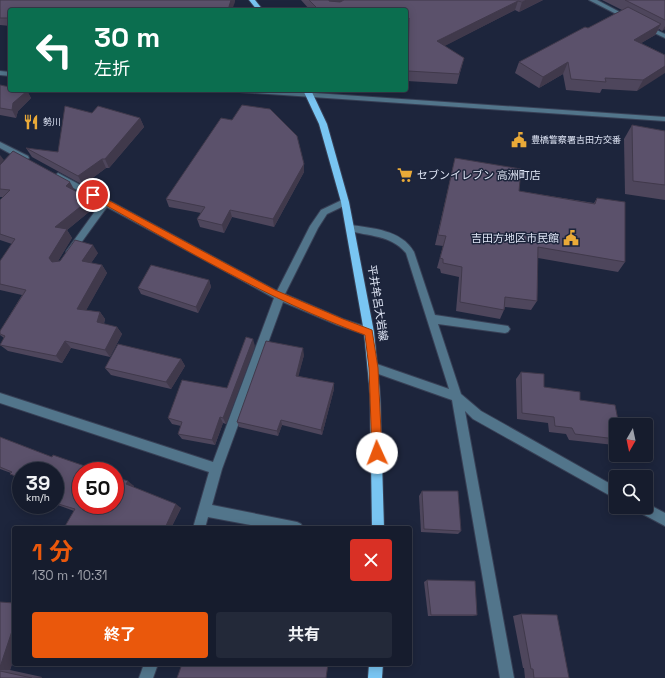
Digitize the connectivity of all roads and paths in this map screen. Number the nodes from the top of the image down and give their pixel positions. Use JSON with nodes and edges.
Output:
{"nodes":[{"id":1,"x":252,"y":0,"type":"edge"},
{"id":2,"x":592,"y":0,"type":"edge"},
{"id":3,"x":607,"y":0,"type":"edge"},
{"id":4,"x":600,"y":4,"type":"junction"},
{"id":5,"x":258,"y":8,"type":"edge"},
{"id":6,"x":665,"y":36,"type":"edge"},
{"id":7,"x":309,"y":92,"type":"edge"},
{"id":8,"x":665,"y":120,"type":"edge"},
{"id":9,"x":0,"y":145,"type":"edge"},
{"id":10,"x":30,"y":161,"type":"edge"},
{"id":11,"x":51,"y":172,"type":"edge"},
{"id":12,"x":106,"y":202,"type":"junction"},
{"id":13,"x":345,"y":202,"type":"junction"},
{"id":14,"x":350,"y":228,"type":"junction"},
{"id":15,"x":66,"y":259,"type":"edge"},
{"id":16,"x":280,"y":296,"type":"junction"},
{"id":17,"x":432,"y":319,"type":"junction"},
{"id":18,"x":505,"y":329,"type":"dead end"},
{"id":19,"x":369,"y":332,"type":"junction"},
{"id":20,"x":374,"y":368,"type":"junction"},
{"id":21,"x":457,"y":397,"type":"junction"},
{"id":22,"x":0,"y":398,"type":"edge"},
{"id":23,"x":216,"y":469,"type":"junction"},
{"id":24,"x":609,"y":489,"type":"edge"},
{"id":25,"x":205,"y":510,"type":"junction"},
{"id":26,"x":653,"y":514,"type":"edge"},
{"id":27,"x":665,"y":520,"type":"edge"},
{"id":28,"x":200,"y":526,"type":"edge"},
{"id":29,"x":287,"y":526,"type":"edge"},
{"id":30,"x":378,"y":526,"type":"edge"},
{"id":31,"x":150,"y":666,"type":"edge"},
{"id":32,"x":376,"y":666,"type":"edge"},
{"id":33,"x":146,"y":678,"type":"edge"},
{"id":34,"x":375,"y":678,"type":"edge"},
{"id":35,"x":507,"y":678,"type":"edge"}],
"edges":[{"from":1,"to":5,"type":"main road"},
{"from":2,"to":4,"type":"street"},
{"from":3,"to":4,"type":"street"},
{"from":4,"to":6,"type":"street"},
{"from":7,"to":8,"type":"street"},
{"from":7,"to":13,"type":"main road","name":"平井牟呂大岩線"},
{"from":9,"to":10,"type":"street"},
{"from":11,"to":12,"type":"street"},
{"from":12,"to":15,"type":"street"},
{"from":12,"to":16,"type":"street"},
{"from":13,"to":14,"type":"main road","name":"平井牟呂大岩線"},
{"from":13,"to":16,"type":"street"},
{"from":14,"to":17,"type":"street"},
{"from":14,"to":19,"type":"main road","name":"平井牟呂大岩線"},
{"from":16,"to":19,"type":"street"},
{"from":16,"to":23,"type":"street"},
{"from":17,"to":18,"type":"street"},
{"from":17,"to":21,"type":"street"},
{"from":19,"to":20,"type":"main road","name":"平井牟呂大岩線"},
{"from":20,"to":21,"type":"street"},
{"from":20,"to":30,"type":"main road","name":"平井牟呂大岩線"},
{"from":21,"to":24,"type":"street"},
{"from":21,"to":35,"type":"street"},
{"from":22,"to":23,"type":"street"},
{"from":23,"to":25,"type":"street"},
{"from":25,"to":28,"type":"street"},
{"from":25,"to":29,"type":"street"},
{"from":26,"to":27,"type":"street"},
{"from":31,"to":33,"type":"street"},
{"from":32,"to":34,"type":"main road"}]}
